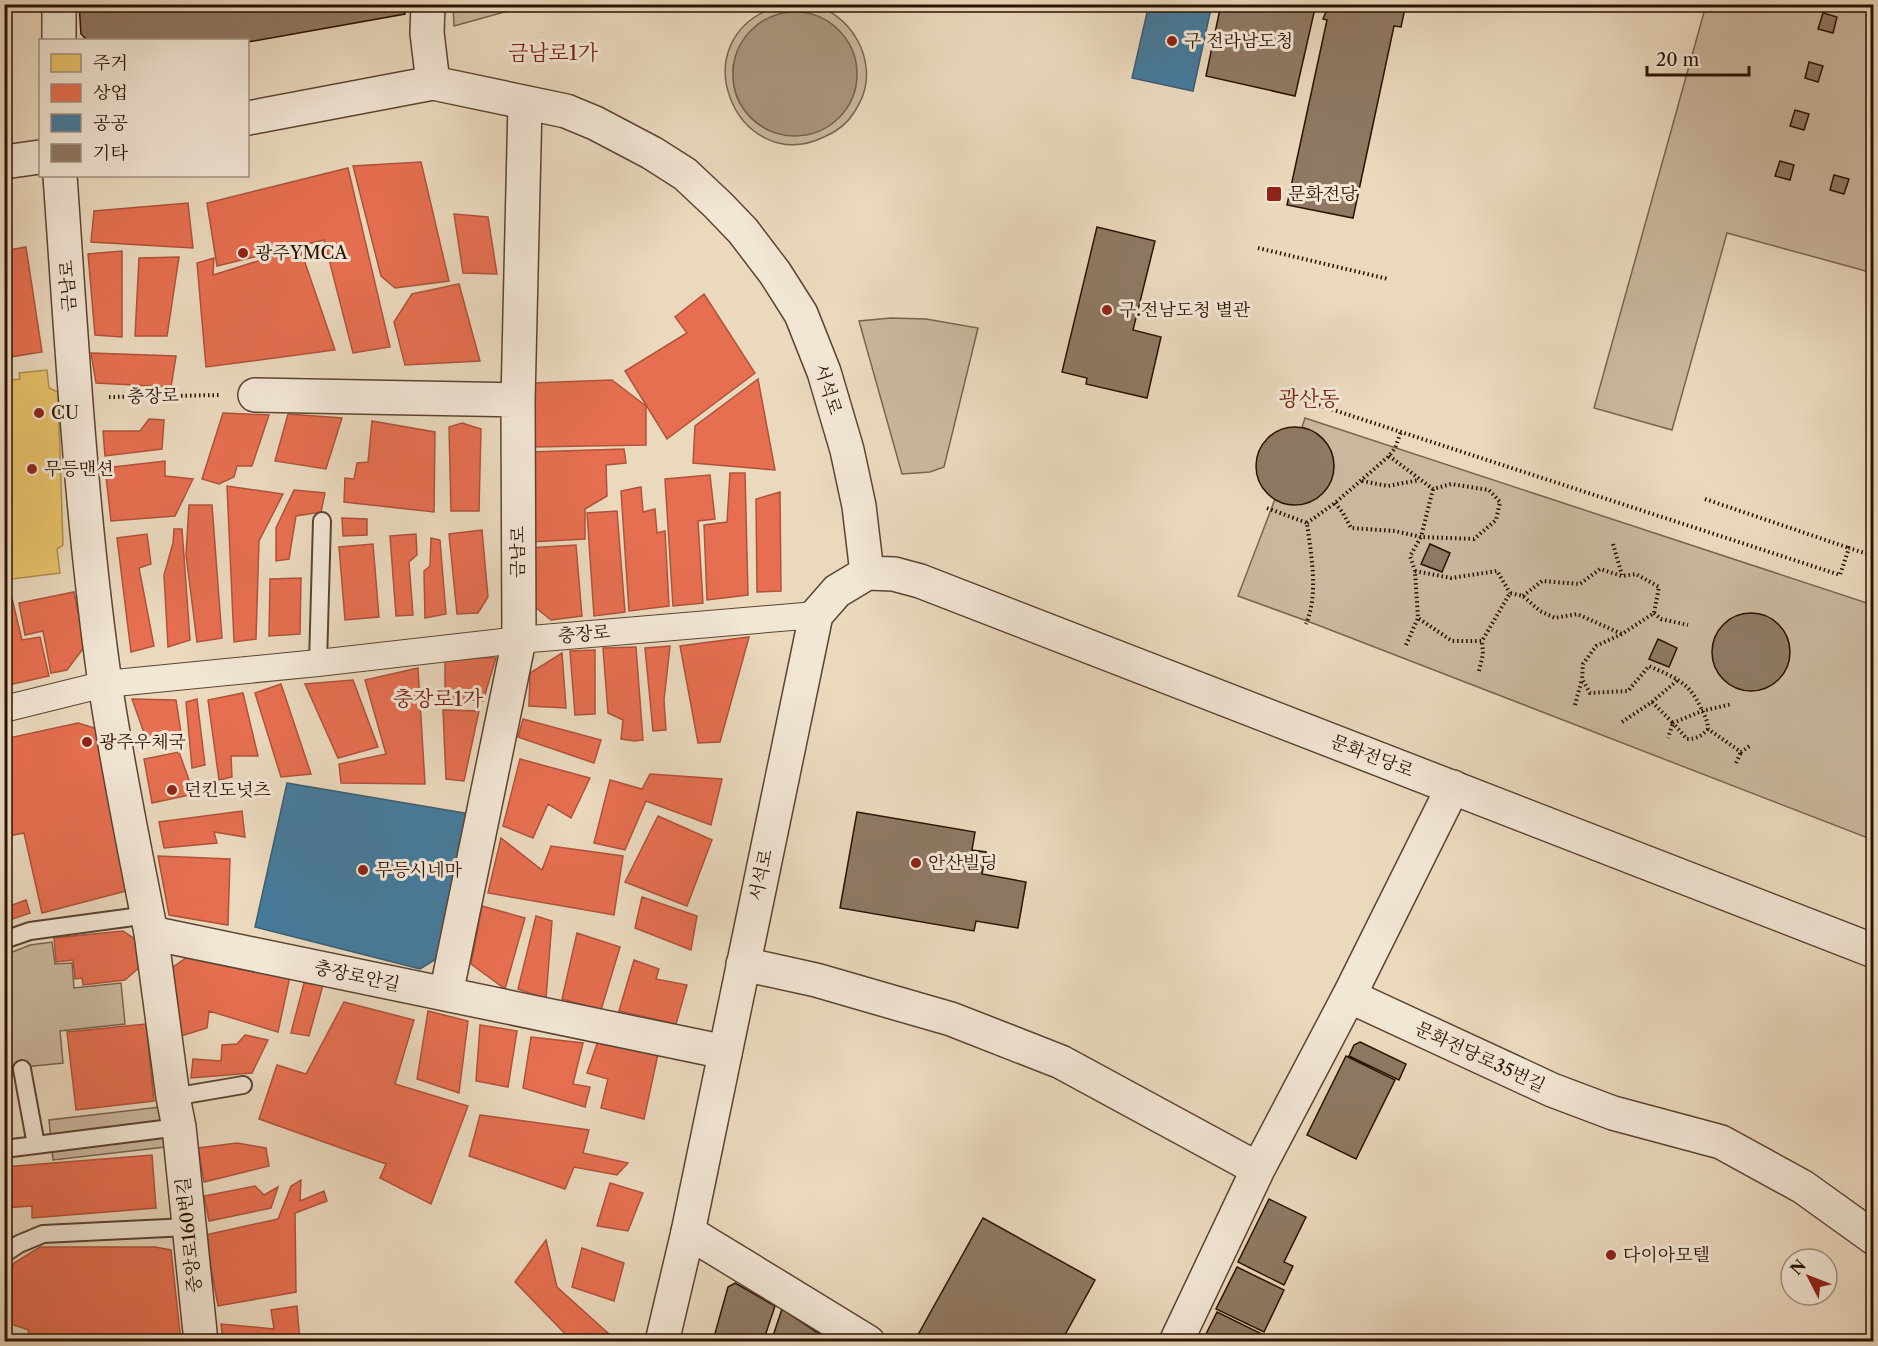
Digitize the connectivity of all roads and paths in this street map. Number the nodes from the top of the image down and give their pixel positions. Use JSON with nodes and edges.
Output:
{"nodes":[{"id":1,"x":59,"y":4,"type":"edge"},
{"id":2,"x":428,"y":4,"type":"edge"},
{"id":3,"x":59,"y":39,"type":"edge"},
{"id":4,"x":432,"y":83,"type":"junction"},
{"id":5,"x":525,"y":103,"type":"junction"},
{"id":6,"x":249,"y":118,"type":"edge"},
{"id":7,"x":39,"y":157,"type":"edge"},
{"id":8,"x":4,"y":162,"type":"edge"},
{"id":9,"x":60,"y":177,"type":"edge"},
{"id":10,"x":1258,"y":248,"type":"dead end"},
{"id":11,"x":1388,"y":279,"type":"dead end"},
{"id":12,"x":255,"y":395,"type":"joint"},
{"id":13,"x":75,"y":397,"type":"junction"},
{"id":14,"x":518,"y":400,"type":"junction"},
{"id":15,"x":1306,"y":401,"type":"dead end"},
{"id":16,"x":1401,"y":432,"type":"junction"},
{"id":17,"x":1389,"y":456,"type":"junction"},
{"id":18,"x":1419,"y":480,"type":"junction"},
{"id":19,"x":1362,"y":481,"type":"junction"},
{"id":20,"x":1433,"y":489,"type":"junction"},
{"id":21,"x":1705,"y":500,"type":"dead end"},
{"id":22,"x":1335,"y":503,"type":"junction"},
{"id":23,"x":1267,"y":508,"type":"dead end"},
{"id":24,"x":321,"y":521,"type":"dead end"},
{"id":25,"x":1307,"y":523,"type":"junction"},
{"id":26,"x":1421,"y":537,"type":"junction"},
{"id":27,"x":1613,"y":544,"type":"dead end"},
{"id":28,"x":1850,"y":548,"type":"junction"},
{"id":29,"x":1874,"y":556,"type":"edge"},
{"id":30,"x":1415,"y":571,"type":"junction"},
{"id":31,"x":867,"y":573,"type":"junction"},
{"id":32,"x":1622,"y":576,"type":"junction"},
{"id":33,"x":1510,"y":593,"type":"junction"},
{"id":34,"x":1523,"y":596,"type":"junction"},
{"id":35,"x":1654,"y":613,"type":"junction"},
{"id":36,"x":816,"y":615,"type":"junction"},
{"id":37,"x":1418,"y":618,"type":"junction"},
{"id":38,"x":1306,"y":624,"type":"dead end"},
{"id":39,"x":1688,"y":626,"type":"dead end"},
{"id":40,"x":1622,"y":634,"type":"junction"},
{"id":41,"x":519,"y":640,"type":"junction"},
{"id":42,"x":1482,"y":641,"type":"junction"},
{"id":43,"x":1406,"y":645,"type":"dead end"},
{"id":44,"x":318,"y":663,"type":"junction"},
{"id":45,"x":1479,"y":671,"type":"dead end"},
{"id":46,"x":1582,"y":679,"type":"junction"},
{"id":47,"x":1678,"y":679,"type":"junction"},
{"id":48,"x":105,"y":684,"type":"junction"},
{"id":49,"x":1652,"y":702,"type":"junction"},
{"id":50,"x":1732,"y":704,"type":"dead end"},
{"id":51,"x":1575,"y":705,"type":"dead end"},
{"id":52,"x":4,"y":709,"type":"edge"},
{"id":53,"x":1702,"y":711,"type":"junction"},
{"id":54,"x":1622,"y":722,"type":"dead end"},
{"id":55,"x":1672,"y":723,"type":"junction"},
{"id":56,"x":1708,"y":729,"type":"junction"},
{"id":57,"x":1668,"y":738,"type":"dead end"},
{"id":58,"x":1751,"y":745,"type":"dead end"},
{"id":59,"x":1741,"y":752,"type":"junction"},
{"id":60,"x":1737,"y":763,"type":"dead end"},
{"id":61,"x":1453,"y":787,"type":"junction"},
{"id":62,"x":149,"y":924,"type":"junction"},
{"id":63,"x":4,"y":940,"type":"edge"},
{"id":64,"x":1874,"y":951,"type":"edge"},
{"id":65,"x":743,"y":964,"type":"junction"},
{"id":66,"x":446,"y":994,"type":"junction"},
{"id":67,"x":1349,"y":996,"type":"junction"},
{"id":68,"x":724,"y":1052,"type":"junction"},
{"id":69,"x":22,"y":1069,"type":"dead end"},
{"id":70,"x":243,"y":1085,"type":"dead end"},
{"id":71,"x":176,"y":1112,"type":"junction"},
{"id":72,"x":36,"y":1145,"type":"junction"},
{"id":73,"x":4,"y":1149,"type":"edge"},
{"id":74,"x":1258,"y":1169,"type":"junction"},
{"id":75,"x":188,"y":1227,"type":"junction"},
{"id":76,"x":688,"y":1232,"type":"junction"},
{"id":77,"x":1874,"y":1238,"type":"edge"},
{"id":78,"x":4,"y":1254,"type":"edge"},
{"id":79,"x":201,"y":1341,"type":"edge"},
{"id":80,"x":662,"y":1341,"type":"edge"},
{"id":81,"x":868,"y":1341,"type":"edge"},
{"id":82,"x":1176,"y":1341,"type":"edge"}],
"edges":[{"from":1,"to":3,"type":"street"},
{"from":2,"to":4,"type":"street"},
{"from":4,"to":5,"type":"street","name":"서석로"},
{"from":4,"to":6,"type":"street"},
{"from":5,"to":14,"type":"street","name":"금남로"},
{"from":5,"to":31,"type":"street","name":"서석로"},
{"from":7,"to":8,"type":"street"},
{"from":9,"to":13,"type":"street","name":"금남로"},
{"from":10,"to":11,"type":"path"},
{"from":12,"to":13,"type":"path","name":"충장로"},
{"from":12,"to":14,"type":"street"},
{"from":13,"to":48,"type":"street"},
{"from":14,"to":41,"type":"street","name":"금남로"},
{"from":15,"to":16,"type":"path"},
{"from":16,"to":17,"type":"path"},
{"from":16,"to":28,"type":"path"},
{"from":17,"to":18,"type":"path"},
{"from":17,"to":19,"type":"path"},
{"from":18,"to":19,"type":"path"},
{"from":18,"to":20,"type":"path"},
{"from":19,"to":22,"type":"path"},
{"from":20,"to":26,"type":"path"},
{"from":20,"to":26,"type":"path"},
{"from":21,"to":28,"type":"path"},
{"from":22,"to":25,"type":"path"},
{"from":22,"to":26,"type":"path"},
{"from":23,"to":25,"type":"path"},
{"from":24,"to":44,"type":"lane"},
{"from":25,"to":38,"type":"path"},
{"from":26,"to":30,"type":"path"},
{"from":27,"to":32,"type":"path"},
{"from":28,"to":29,"type":"path"},
{"from":30,"to":33,"type":"path"},
{"from":30,"to":37,"type":"path"},
{"from":31,"to":36,"type":"street","name":"서석로"},
{"from":31,"to":61,"type":"street","name":"문화전당로"},
{"from":32,"to":34,"type":"path"},
{"from":32,"to":35,"type":"path"},
{"from":33,"to":34,"type":"path"},
{"from":33,"to":42,"type":"path"},
{"from":34,"to":40,"type":"path"},
{"from":35,"to":39,"type":"path"},
{"from":35,"to":40,"type":"path"},
{"from":36,"to":41,"type":"street","name":"충장로"},
{"from":36,"to":65,"type":"street","name":"서석로"},
{"from":37,"to":42,"type":"path"},
{"from":37,"to":43,"type":"path"},
{"from":40,"to":46,"type":"path"},
{"from":41,"to":44,"type":"street","name":"충장로"},
{"from":41,"to":66,"type":"street","name":"금남로"},
{"from":42,"to":45,"type":"path"},
{"from":44,"to":48,"type":"street","name":"충장로"},
{"from":46,"to":47,"type":"path"},
{"from":46,"to":51,"type":"path"},
{"from":47,"to":49,"type":"path"},
{"from":47,"to":53,"type":"path"},
{"from":48,"to":52,"type":"street","name":"충장로"},
{"from":48,"to":62,"type":"street"},
{"from":49,"to":54,"type":"path"},
{"from":49,"to":55,"type":"path"},
{"from":50,"to":53,"type":"path"},
{"from":53,"to":55,"type":"path"},
{"from":53,"to":56,"type":"path"},
{"from":55,"to":56,"type":"path"},
{"from":55,"to":57,"type":"path"},
{"from":56,"to":59,"type":"path"},
{"from":58,"to":59,"type":"path"},
{"from":59,"to":60,"type":"path"},
{"from":61,"to":64,"type":"street","name":"문화전당로"},
{"from":61,"to":67,"type":"street"},
{"from":62,"to":63,"type":"lane","name":"충장로안길"},
{"from":62,"to":66,"type":"street","name":"충장로안길"},
{"from":62,"to":71,"type":"street","name":"중앙로160번길"},
{"from":65,"to":68,"type":"street","name":"서석로"},
{"from":65,"to":74,"type":"street"},
{"from":66,"to":68,"type":"street","name":"충장로안길"},
{"from":67,"to":74,"type":"street"},
{"from":67,"to":77,"type":"street","name":"문화전당로35번길"},
{"from":68,"to":76,"type":"street","name":"서석로"},
{"from":69,"to":72,"type":"lane"},
{"from":70,"to":71,"type":"lane"},
{"from":71,"to":72,"type":"lane"},
{"from":71,"to":75,"type":"street","name":"중앙로160번길"},
{"from":72,"to":73,"type":"lane"},
{"from":74,"to":82,"type":"street"},
{"from":75,"to":78,"type":"lane"},
{"from":75,"to":79,"type":"street","name":"중앙로160번길"},
{"from":76,"to":80,"type":"street","name":"서석로"},
{"from":76,"to":81,"type":"street"}]}
